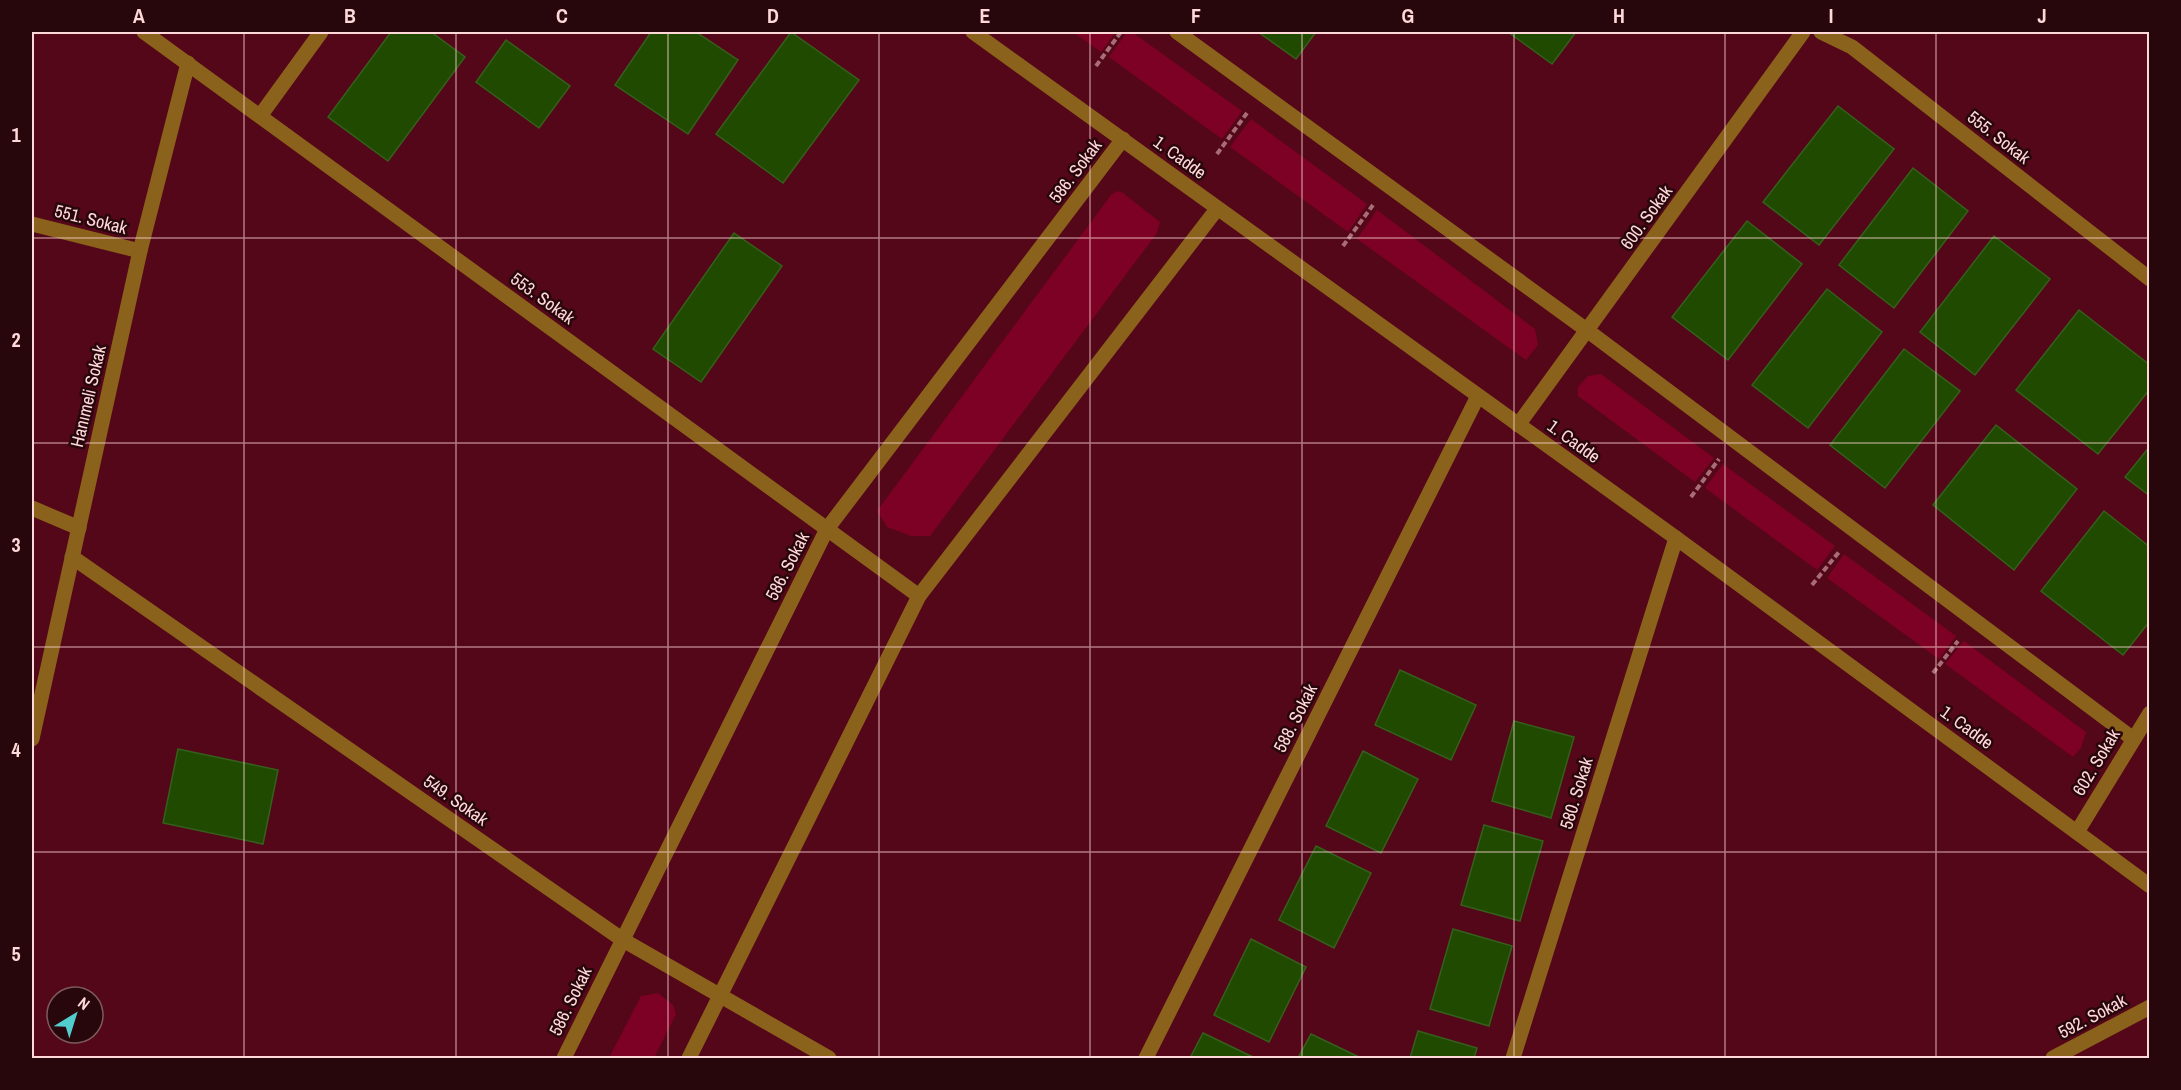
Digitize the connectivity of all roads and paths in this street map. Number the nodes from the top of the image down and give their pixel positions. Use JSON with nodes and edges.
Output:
{"nodes":[{"id":1,"x":144,"y":32,"type":"edge"},
{"id":2,"x":321,"y":32,"type":"edge"},
{"id":3,"x":973,"y":32,"type":"edge"},
{"id":4,"x":1121,"y":32,"type":"edge"},
{"id":5,"x":1177,"y":32,"type":"edge"},
{"id":6,"x":1803,"y":32,"type":"edge"},
{"id":7,"x":1821,"y":32,"type":"edge"},
{"id":8,"x":188,"y":63,"type":"junction"},
{"id":9,"x":1096,"y":66,"type":"dead end"},
{"id":10,"x":1249,"y":110,"type":"dead end"},
{"id":11,"x":260,"y":116,"type":"junction"},
{"id":12,"x":1123,"y":139,"type":"junction"},
{"id":13,"x":1217,"y":154,"type":"dead end"},
{"id":14,"x":1375,"y":202,"type":"dead end"},
{"id":15,"x":1217,"y":208,"type":"junction"},
{"id":16,"x":32,"y":224,"type":"edge"},
{"id":17,"x":1343,"y":246,"type":"dead end"},
{"id":18,"x":140,"y":251,"type":"junction"},
{"id":19,"x":2150,"y":279,"type":"edge"},
{"id":20,"x":1588,"y":331,"type":"junction"},
{"id":21,"x":1478,"y":396,"type":"junction"},
{"id":22,"x":1518,"y":425,"type":"junction"},
{"id":23,"x":1722,"y":456,"type":"dead end"},
{"id":24,"x":1690,"y":497,"type":"dead end"},
{"id":25,"x":32,"y":508,"type":"edge"},
{"id":26,"x":79,"y":528,"type":"junction"},
{"id":27,"x":827,"y":529,"type":"junction"},
{"id":28,"x":1676,"y":538,"type":"junction"},
{"id":29,"x":1843,"y":546,"type":"dead end"},
{"id":30,"x":72,"y":557,"type":"junction"},
{"id":31,"x":1812,"y":585,"type":"dead end"},
{"id":32,"x":918,"y":596,"type":"junction"},
{"id":33,"x":1962,"y":635,"type":"dead end"},
{"id":34,"x":1933,"y":674,"type":"dead end"},
{"id":35,"x":2150,"y":713,"type":"edge"},
{"id":36,"x":2132,"y":738,"type":"junction"},
{"id":37,"x":32,"y":739,"type":"edge"},
{"id":38,"x":2077,"y":832,"type":"junction"},
{"id":39,"x":2150,"y":886,"type":"edge"},
{"id":40,"x":623,"y":940,"type":"junction"},
{"id":41,"x":720,"y":996,"type":"junction"},
{"id":42,"x":2150,"y":1007,"type":"edge"},
{"id":43,"x":2055,"y":1058,"type":"edge"},
{"id":44,"x":564,"y":1059,"type":"edge"},
{"id":45,"x":689,"y":1059,"type":"edge"},
{"id":46,"x":829,"y":1059,"type":"edge"},
{"id":47,"x":1146,"y":1059,"type":"edge"},
{"id":48,"x":1513,"y":1059,"type":"edge"}],
"edges":[{"from":1,"to":8,"type":"street","name":"553. Sokak"},
{"from":2,"to":11,"type":"street"},
{"from":3,"to":12,"type":"street","name":"1. Cadde"},
{"from":4,"to":9,"type":"path"},
{"from":5,"to":20,"type":"street"},
{"from":6,"to":20,"type":"street","name":"600. Sokak"},
{"from":7,"to":19,"type":"street","name":"555. Sokak"},
{"from":8,"to":11,"type":"street","name":"553. Sokak"},
{"from":8,"to":18,"type":"street","name":"Hanımeli Sokak"},
{"from":10,"to":13,"type":"path"},
{"from":11,"to":27,"type":"street","name":"553. Sokak"},
{"from":12,"to":15,"type":"street","name":"1. Cadde"},
{"from":12,"to":27,"type":"street","name":"586. Sokak"},
{"from":14,"to":17,"type":"path"},
{"from":15,"to":21,"type":"street","name":"1. Cadde"},
{"from":15,"to":32,"type":"street"},
{"from":16,"to":18,"type":"street","name":"551. Sokak"},
{"from":18,"to":26,"type":"street","name":"Hanımeli Sokak"},
{"from":20,"to":22,"type":"street","name":"600. Sokak"},
{"from":20,"to":36,"type":"street"},
{"from":21,"to":22,"type":"street","name":"1. Cadde"},
{"from":21,"to":47,"type":"street","name":"588. Sokak"},
{"from":22,"to":28,"type":"street","name":"1. Cadde"},
{"from":23,"to":24,"type":"path"},
{"from":25,"to":26,"type":"street"},
{"from":26,"to":30,"type":"street","name":"Hanımeli Sokak"},
{"from":27,"to":32,"type":"street","name":"553. Sokak"},
{"from":27,"to":40,"type":"street","name":"586. Sokak"},
{"from":28,"to":38,"type":"street","name":"1. Cadde"},
{"from":28,"to":48,"type":"street","name":"580. Sokak"},
{"from":29,"to":31,"type":"path"},
{"from":30,"to":37,"type":"street","name":"Hanımeli Sokak"},
{"from":30,"to":40,"type":"street","name":"549. Sokak"},
{"from":32,"to":41,"type":"street"},
{"from":33,"to":34,"type":"path"},
{"from":35,"to":36,"type":"street","name":"602. Sokak"},
{"from":36,"to":38,"type":"street","name":"602. Sokak"},
{"from":38,"to":39,"type":"street","name":"1. Cadde"},
{"from":40,"to":41,"type":"street","name":"549. Sokak"},
{"from":40,"to":44,"type":"street","name":"586. Sokak"},
{"from":41,"to":45,"type":"street"},
{"from":41,"to":46,"type":"street","name":"549. Sokak"},
{"from":42,"to":43,"type":"street","name":"592. Sokak"}]}
